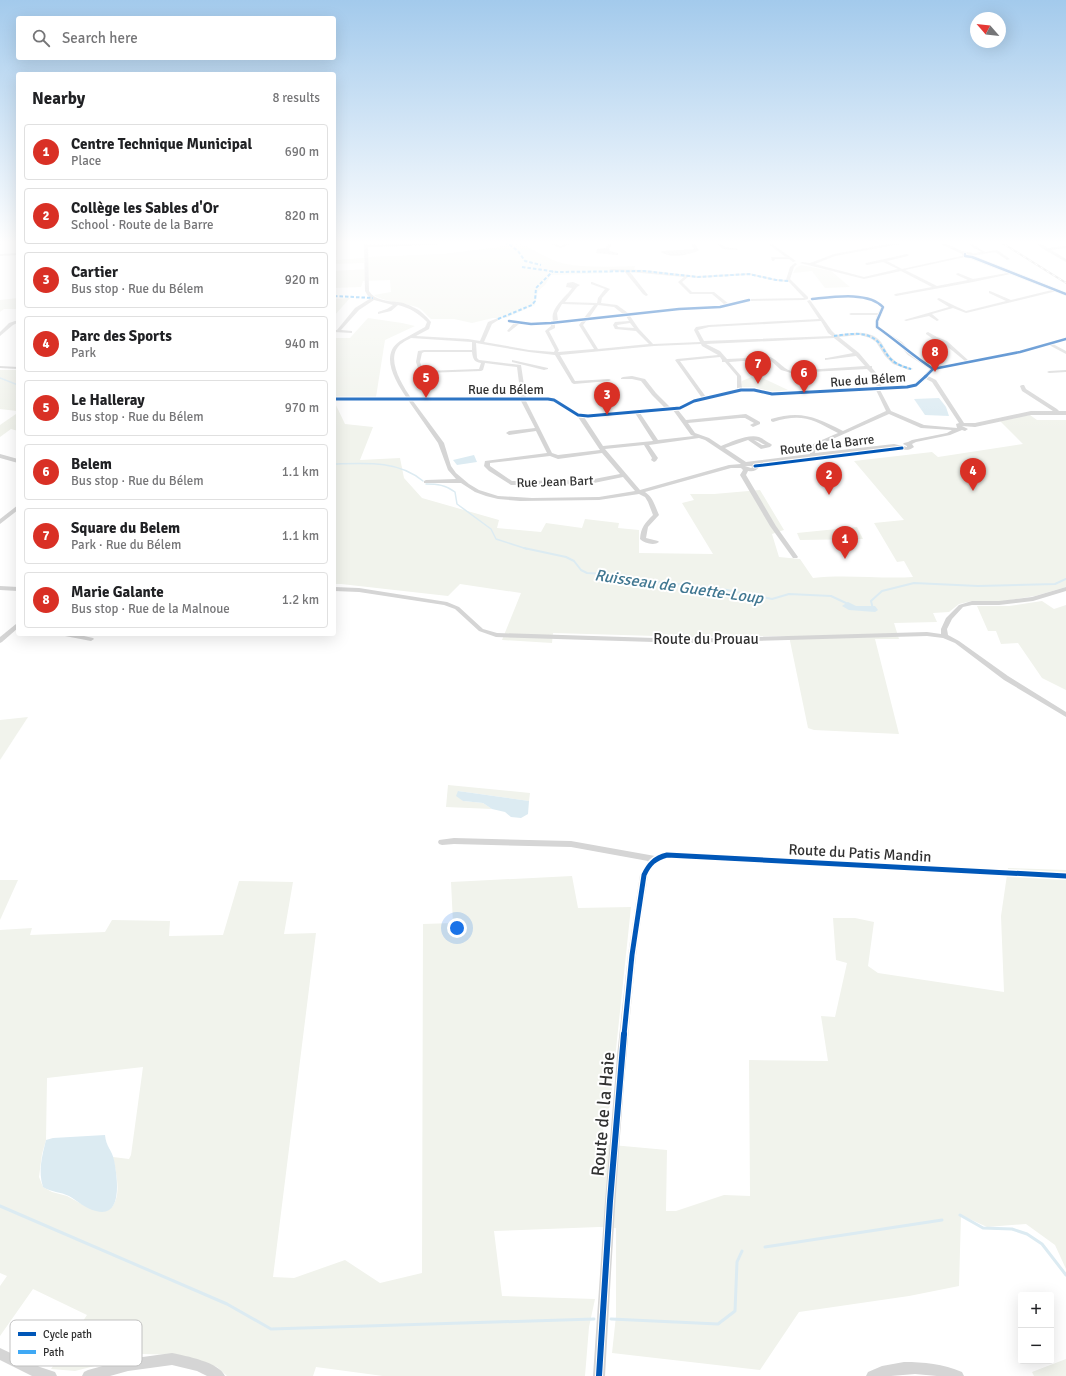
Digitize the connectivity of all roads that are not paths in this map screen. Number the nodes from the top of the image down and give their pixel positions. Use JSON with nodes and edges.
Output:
{"nodes":[{"id":1,"x":363,"y":305,"type":"edge"},
{"id":2,"x":395,"y":305,"type":"edge"},
{"id":3,"x":404,"y":305,"type":"edge"},
{"id":4,"x":561,"y":305,"type":"edge"},
{"id":5,"x":597,"y":305,"type":"edge"},
{"id":6,"x":608,"y":305,"type":"edge"},
{"id":7,"x":727,"y":305,"type":"edge"},
{"id":8,"x":812,"y":305,"type":"edge"},
{"id":9,"x":882,"y":305,"type":"edge"},
{"id":10,"x":950,"y":305,"type":"edge"},
{"id":11,"x":993,"y":305,"type":"edge"},
{"id":12,"x":953,"y":307,"type":"junction"},
{"id":13,"x":380,"y":314,"type":"dead end"},
{"id":14,"x":851,"y":314,"type":"dead end"},
{"id":15,"x":880,"y":314,"type":"junction"},
{"id":16,"x":627,"y":315,"type":"junction"},
{"id":17,"x":929,"y":315,"type":"junction"},
{"id":18,"x":498,"y":319,"type":"dead end"},
{"id":19,"x":584,"y":320,"type":"junction"},
{"id":20,"x":821,"y":320,"type":"junction"},
{"id":21,"x":906,"y":320,"type":"dead end"},
{"id":22,"x":937,"y":320,"type":"dead end"},
{"id":23,"x":509,"y":321,"type":"dead end"},
{"id":24,"x":15,"y":322,"type":"dead end"},
{"id":25,"x":632,"y":322,"type":"junction"},
{"id":26,"x":517,"y":323,"type":"junction"},
{"id":27,"x":554,"y":323,"type":"junction"},
{"id":28,"x":343,"y":326,"type":"junction"},
{"id":29,"x":336,"y":327,"type":"edge"},
{"id":30,"x":637,"y":330,"type":"junction"},
{"id":31,"x":336,"y":331,"type":"edge"},
{"id":32,"x":509,"y":331,"type":"dead end"},
{"id":33,"x":350,"y":332,"type":"dead end"},
{"id":34,"x":928,"y":332,"type":"dead end"},
{"id":35,"x":1,"y":333,"type":"edge"},
{"id":36,"x":834,"y":336,"type":"junction"},
{"id":37,"x":411,"y":337,"type":"junction"},
{"id":38,"x":947,"y":339,"type":"dead end"},
{"id":39,"x":1066,"y":339,"type":"edge"},
{"id":40,"x":938,"y":340,"type":"junction"},
{"id":41,"x":479,"y":342,"type":"junction"},
{"id":42,"x":702,"y":342,"type":"junction"},
{"id":43,"x":1050,"y":344,"type":"junction"},
{"id":44,"x":652,"y":345,"type":"junction"},
{"id":45,"x":597,"y":350,"type":"junction"},
{"id":46,"x":475,"y":351,"type":"junction"},
{"id":47,"x":1066,"y":353,"type":"edge"},
{"id":48,"x":557,"y":354,"type":"junction"},
{"id":49,"x":857,"y":354,"type":"junction"},
{"id":50,"x":723,"y":358,"type":"junction"},
{"id":51,"x":827,"y":359,"type":"dead end"},
{"id":52,"x":968,"y":362,"type":"junction"},
{"id":53,"x":482,"y":363,"type":"junction"},
{"id":54,"x":502,"y":363,"type":"junction"},
{"id":55,"x":0,"y":367,"type":"edge"},
{"id":56,"x":870,"y":367,"type":"junction"},
{"id":57,"x":16,"y":368,"type":"edge"},
{"id":58,"x":546,"y":369,"type":"dead end"},
{"id":59,"x":911,"y":369,"type":"dead end"},
{"id":60,"x":933,"y":369,"type":"junction"},
{"id":61,"x":1049,"y":372,"type":"dead end"},
{"id":62,"x":1066,"y":372,"type":"edge"},
{"id":63,"x":926,"y":377,"type":"junction"},
{"id":64,"x":623,"y":378,"type":"dead end"},
{"id":65,"x":609,"y":380,"type":"dead end"},
{"id":66,"x":1022,"y":386,"type":"dead end"},
{"id":67,"x":879,"y":389,"type":"junction"},
{"id":68,"x":741,"y":390,"type":"junction"},
{"id":69,"x":410,"y":399,"type":"junction"},
{"id":70,"x":524,"y":399,"type":"junction"},
{"id":71,"x":705,"y":399,"type":"junction"},
{"id":72,"x":336,"y":400,"type":"edge"},
{"id":73,"x":671,"y":409,"type":"junction"},
{"id":74,"x":637,"y":412,"type":"junction"},
{"id":75,"x":889,"y":412,"type":"junction"},
{"id":76,"x":1057,"y":413,"type":"junction"},
{"id":77,"x":1066,"y":413,"type":"edge"},
{"id":78,"x":580,"y":416,"type":"junction"},
{"id":79,"x":773,"y":420,"type":"dead end"},
{"id":80,"x":684,"y":422,"type":"junction"},
{"id":81,"x":753,"y":425,"type":"dead end"},
{"id":82,"x":960,"y":427,"type":"junction"},
{"id":83,"x":538,"y":429,"type":"junction"},
{"id":84,"x":509,"y":433,"type":"dead end"},
{"id":85,"x":844,"y":433,"type":"junction"},
{"id":86,"x":697,"y":437,"type":"junction"},
{"id":87,"x":749,"y":439,"type":"dead end"},
{"id":88,"x":656,"y":442,"type":"junction"},
{"id":89,"x":645,"y":443,"type":"junction"},
{"id":90,"x":721,"y":448,"type":"junction"},
{"id":91,"x":602,"y":450,"type":"junction"},
{"id":92,"x":550,"y":454,"type":"junction"},
{"id":93,"x":0,"y":456,"type":"edge"},
{"id":94,"x":812,"y":456,"type":"junction"},
{"id":95,"x":16,"y":460,"type":"edge"},
{"id":96,"x":654,"y":460,"type":"dead end"},
{"id":97,"x":745,"y":466,"type":"junction"},
{"id":98,"x":624,"y":475,"type":"junction"},
{"id":99,"x":462,"y":481,"type":"junction"},
{"id":100,"x":426,"y":482,"type":"dead end"},
{"id":101,"x":639,"y":492,"type":"junction"},
{"id":102,"x":16,"y":510,"type":"edge"},
{"id":103,"x":0,"y":522,"type":"edge"},
{"id":104,"x":656,"y":542,"type":"dead end"},
{"id":105,"x":795,"y":557,"type":"dead end"},
{"id":106,"x":0,"y":588,"type":"edge"},
{"id":107,"x":16,"y":589,"type":"edge"},
{"id":108,"x":336,"y":589,"type":"edge"},
{"id":109,"x":1066,"y":589,"type":"edge"},
{"id":110,"x":16,"y":627,"type":"edge"},
{"id":111,"x":75,"y":636,"type":"edge"},
{"id":112,"x":945,"y":636,"type":"junction"},
{"id":113,"x":91,"y":639,"type":"dead end"},
{"id":114,"x":0,"y":642,"type":"edge"},
{"id":115,"x":1066,"y":715,"type":"edge"},
{"id":116,"x":442,"y":842,"type":"dead end"},
{"id":117,"x":654,"y":859,"type":"junction"},
{"id":118,"x":1066,"y":876,"type":"edge"},
{"id":119,"x":0,"y":1354,"type":"edge"},
{"id":120,"x":10,"y":1359,"type":"edge"},
{"id":121,"x":142,"y":1363,"type":"edge"},
{"id":122,"x":25,"y":1366,"type":"edge"},
{"id":123,"x":124,"y":1366,"type":"edge"},
{"id":124,"x":51,"y":1376,"type":"edge"},
{"id":125,"x":88,"y":1376,"type":"edge"},
{"id":126,"x":219,"y":1376,"type":"edge"},
{"id":127,"x":599,"y":1376,"type":"edge"},
{"id":128,"x":872,"y":1376,"type":"edge"},
{"id":129,"x":958,"y":1376,"type":"edge"}],
"edges":[{"from":1,"to":28,"type":"street"},
{"from":2,"to":13,"type":"street"},
{"from":3,"to":37,"type":"street"},
{"from":4,"to":27,"type":"street"},
{"from":5,"to":19,"type":"street"},
{"from":6,"to":16,"type":"street"},
{"from":7,"to":16,"type":"street"},
{"from":8,"to":20,"type":"street"},
{"from":9,"to":15,"type":"street"},
{"from":10,"to":12,"type":"street"},
{"from":11,"to":12,"type":"street"},
{"from":12,"to":17,"type":"street"},
{"from":14,"to":15,"type":"street"},
{"from":15,"to":60,"type":"street"},
{"from":16,"to":19,"type":"street"},
{"from":16,"to":25,"type":"street"},
{"from":17,"to":21,"type":"street"},
{"from":17,"to":22,"type":"street"},
{"from":18,"to":41,"type":"street"},
{"from":19,"to":27,"type":"street"},
{"from":19,"to":45,"type":"street"},
{"from":20,"to":36,"type":"street"},
{"from":20,"to":42,"type":"street"},
{"from":23,"to":26,"type":"street"},
{"from":24,"to":35,"type":"street"},
{"from":25,"to":30,"type":"street"},
{"from":25,"to":30,"type":"street"},
{"from":26,"to":27,"type":"street"},
{"from":26,"to":32,"type":"street"},
{"from":27,"to":48,"type":"street"},
{"from":28,"to":29,"type":"street"},
{"from":28,"to":31,"type":"street"},
{"from":30,"to":44,"type":"street"},
{"from":31,"to":33,"type":"street"},
{"from":34,"to":40,"type":"street"},
{"from":36,"to":42,"type":"street"},
{"from":36,"to":49,"type":"street"},
{"from":36,"to":59,"type":"street"},
{"from":37,"to":41,"type":"street"},
{"from":37,"to":69,"type":"street"},
{"from":38,"to":40,"type":"street"},
{"from":39,"to":43,"type":"street"},
{"from":40,"to":52,"type":"street"},
{"from":41,"to":46,"type":"street"},
{"from":41,"to":48,"type":"street"},
{"from":42,"to":44,"type":"street"},
{"from":42,"to":50,"type":"street"},
{"from":43,"to":47,"type":"street"},
{"from":43,"to":52,"type":"street"},
{"from":44,"to":45,"type":"street"},
{"from":45,"to":48,"type":"street"},
{"from":46,"to":53,"type":"street"},
{"from":46,"to":53,"type":"street"},
{"from":48,"to":65,"type":"street"},
{"from":49,"to":51,"type":"street"},
{"from":49,"to":56,"type":"street"},
{"from":50,"to":56,"type":"street"},
{"from":50,"to":68,"type":"street"},
{"from":50,"to":71,"type":"street"},
{"from":52,"to":60,"type":"street"},
{"from":53,"to":54,"type":"street"},
{"from":54,"to":58,"type":"street"},
{"from":54,"to":70,"type":"street"},
{"from":55,"to":57,"type":"street"},
{"from":56,"to":67,"type":"street"},
{"from":60,"to":63,"type":"street"},
{"from":61,"to":62,"type":"street"},
{"from":63,"to":67,"type":"street","name":"Rue du Bélem"},
{"from":63,"to":82,"type":"street"},
{"from":64,"to":73,"type":"street"},
{"from":66,"to":76,"type":"street"},
{"from":67,"to":68,"type":"street","name":"Rue du Bélem"},
{"from":67,"to":75,"type":"street"},
{"from":68,"to":71,"type":"street","name":"Rue du Bélem"},
{"from":69,"to":70,"type":"street","name":"Rue du Bélem"},
{"from":69,"to":72,"type":"street","name":"Rue du Bélem"},
{"from":69,"to":99,"type":"street"},
{"from":70,"to":78,"type":"street","name":"Rue du Bélem"},
{"from":70,"to":83,"type":"street"},
{"from":71,"to":73,"type":"street","name":"Rue du Bélem"},
{"from":73,"to":74,"type":"street","name":"Rue du Bélem"},
{"from":73,"to":80,"type":"street"},
{"from":74,"to":78,"type":"street","name":"Rue du Bélem"},
{"from":74,"to":88,"type":"street"},
{"from":75,"to":82,"type":"street"},
{"from":75,"to":85,"type":"street"},
{"from":76,"to":77,"type":"street","name":"Route de la Barre"},
{"from":76,"to":82,"type":"street","name":"Route de la Barre"},
{"from":78,"to":91,"type":"street"},
{"from":79,"to":85,"type":"street"},
{"from":80,"to":81,"type":"street"},
{"from":80,"to":86,"type":"street"},
{"from":82,"to":94,"type":"street","name":"Route de la Barre"},
{"from":83,"to":84,"type":"street"},
{"from":83,"to":92,"type":"street"},
{"from":85,"to":94,"type":"street"},
{"from":86,"to":88,"type":"street"},
{"from":86,"to":90,"type":"street"},
{"from":87,"to":90,"type":"street"},
{"from":88,"to":89,"type":"street"},
{"from":89,"to":91,"type":"street"},
{"from":89,"to":96,"type":"street"},
{"from":90,"to":97,"type":"street"},
{"from":91,"to":92,"type":"street"},
{"from":91,"to":98,"type":"street"},
{"from":92,"to":98,"type":"street","name":"Rue Jean Bart"},
{"from":93,"to":95,"type":"street"},
{"from":94,"to":97,"type":"street","name":"Route de la Barre"},
{"from":97,"to":101,"type":"street"},
{"from":97,"to":105,"type":"street"},
{"from":98,"to":101,"type":"street"},
{"from":99,"to":100,"type":"street"},
{"from":99,"to":101,"type":"street"},
{"from":101,"to":104,"type":"street"},
{"from":102,"to":103,"type":"street"},
{"from":106,"to":107,"type":"street"},
{"from":108,"to":112,"type":"street","name":"Route du Prouau"},
{"from":109,"to":112,"type":"street"},
{"from":110,"to":114,"type":"street"},
{"from":111,"to":113,"type":"street"},
{"from":112,"to":115,"type":"street","name":"Route du Prouau"},
{"from":116,"to":117,"type":"street"},
{"from":117,"to":118,"type":"street","name":"Route du Patis Mandin"},
{"from":117,"to":127,"type":"street","name":"Route de la Haie"},
{"from":119,"to":120,"type":"street"},
{"from":121,"to":126,"type":"street"},
{"from":122,"to":124,"type":"street"},
{"from":123,"to":125,"type":"street"},
{"from":128,"to":129,"type":"street"}]}
